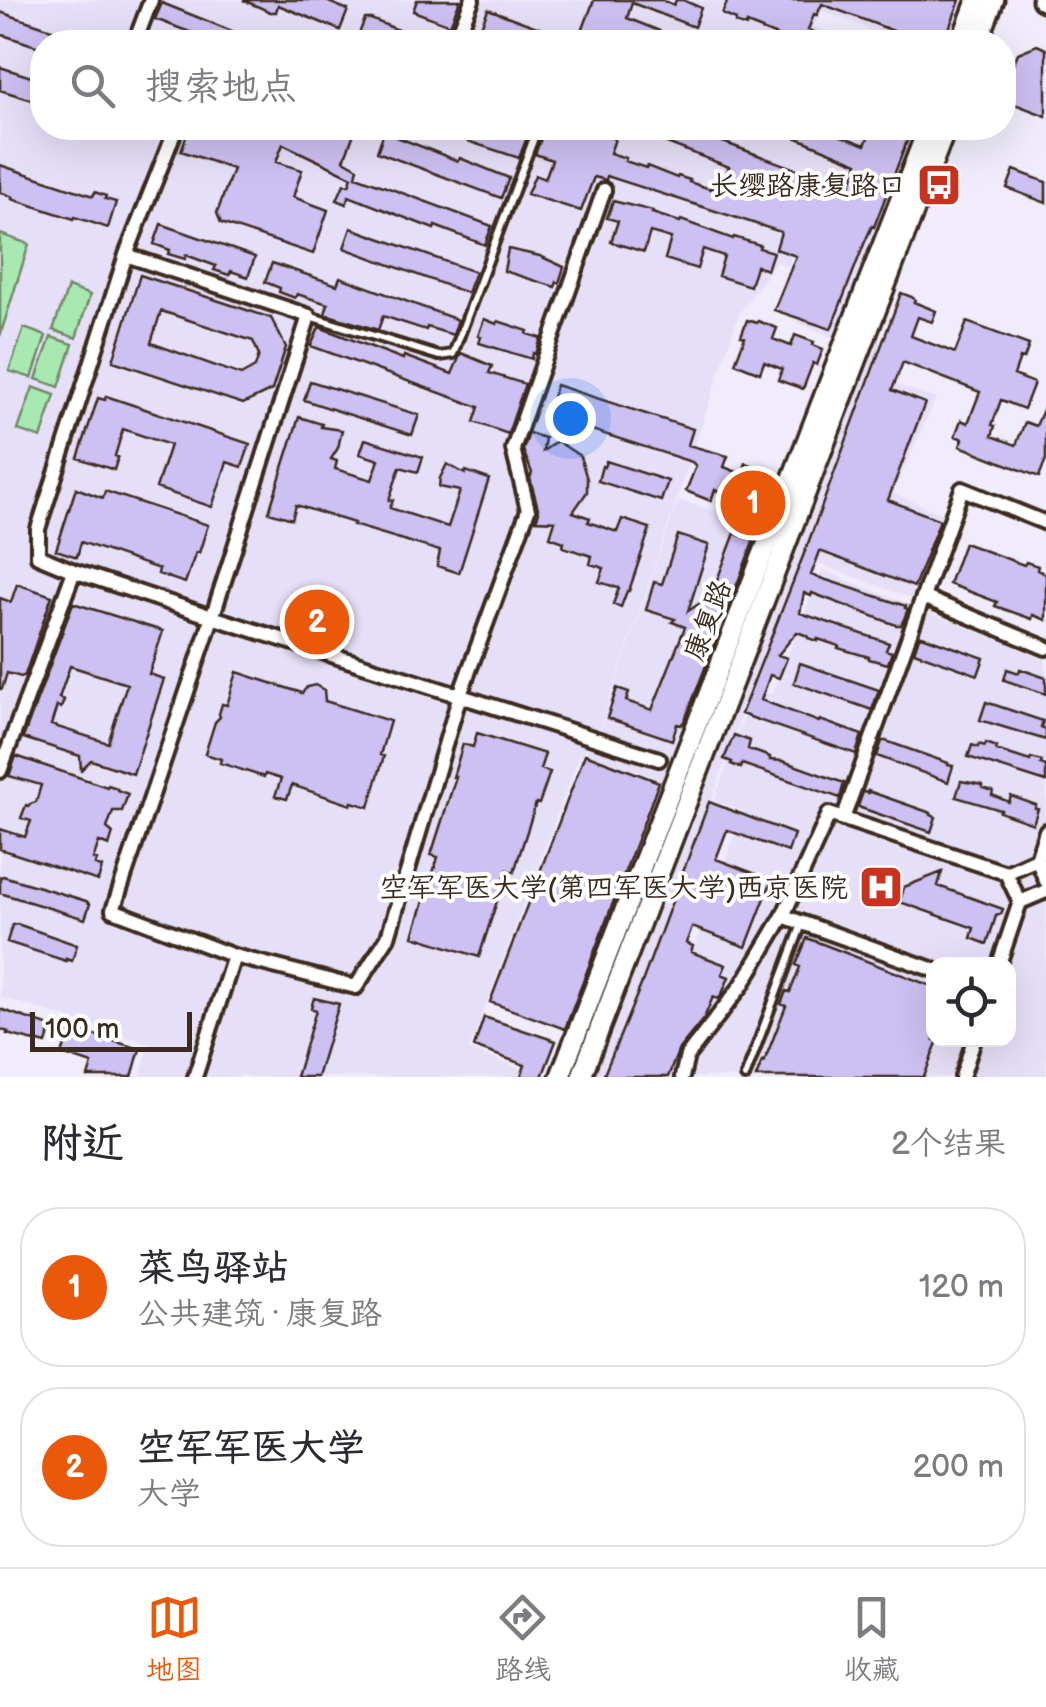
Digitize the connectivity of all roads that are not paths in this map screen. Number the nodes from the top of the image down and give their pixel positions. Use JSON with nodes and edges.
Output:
{"nodes":[{"id":1,"x":151,"y":0,"type":"edge"},
{"id":2,"x":472,"y":0,"type":"edge"},
{"id":3,"x":978,"y":0,"type":"edge"},
{"id":4,"x":994,"y":0,"type":"edge"},
{"id":5,"x":139,"y":30,"type":"edge"},
{"id":6,"x":460,"y":30,"type":"edge"},
{"id":7,"x":966,"y":30,"type":"edge"},
{"id":8,"x":983,"y":30,"type":"edge"},
{"id":9,"x":171,"y":140,"type":"edge"},
{"id":10,"x":533,"y":140,"type":"edge"},
{"id":11,"x":923,"y":140,"type":"edge"},
{"id":12,"x":941,"y":140,"type":"edge"},
{"id":13,"x":604,"y":190,"type":"dead end"},
{"id":14,"x":126,"y":255,"type":"junction"},
{"id":15,"x":310,"y":316,"type":"junction"},
{"id":16,"x":1046,"y":523,"type":"edge"},
{"id":17,"x":74,"y":570,"type":"junction"},
{"id":18,"x":923,"y":597,"type":"junction"},
{"id":19,"x":212,"y":617,"type":"junction"},
{"id":20,"x":1046,"y":648,"type":"edge"},
{"id":21,"x":460,"y":695,"type":"junction"},
{"id":22,"x":660,"y":760,"type":"dead end"},
{"id":23,"x":0,"y":771,"type":"edge"},
{"id":24,"x":843,"y":819,"type":"junction"},
{"id":25,"x":1046,"y":831,"type":"edge"},
{"id":26,"x":1036,"y":858,"type":"junction"},
{"id":27,"x":1006,"y":873,"type":"junction"},
{"id":28,"x":1046,"y":881,"type":"edge"},
{"id":29,"x":1046,"y":891,"type":"edge"},
{"id":30,"x":1020,"y":902,"type":"junction"},
{"id":31,"x":783,"y":916,"type":"junction"},
{"id":32,"x":802,"y":923,"type":"junction"},
{"id":33,"x":234,"y":956,"type":"junction"},
{"id":34,"x":1001,"y":957,"type":"edge"},
{"id":35,"x":926,"y":967,"type":"edge"},
{"id":36,"x":972,"y":1047,"type":"edge"},
{"id":37,"x":195,"y":1077,"type":"edge"},
{"id":38,"x":560,"y":1077,"type":"edge"},
{"id":39,"x":582,"y":1077,"type":"edge"},
{"id":40,"x":682,"y":1077,"type":"edge"},
{"id":41,"x":745,"y":1077,"type":"edge"},
{"id":42,"x":962,"y":1077,"type":"edge"}],
"edges":[{"from":1,"to":5,"type":"street"},
{"from":2,"to":6,"type":"street"},
{"from":3,"to":7,"type":"main road"},
{"from":4,"to":8,"type":"main road"},
{"from":9,"to":14,"type":"street"},
{"from":10,"to":15,"type":"lane"},
{"from":11,"to":38,"type":"main road","name":"康复路"},
{"from":12,"to":39,"type":"main road","name":"康复路"},
{"from":13,"to":21,"type":"street"},
{"from":14,"to":15,"type":"street"},
{"from":14,"to":17,"type":"street"},
{"from":15,"to":19,"type":"street"},
{"from":16,"to":18,"type":"street"},
{"from":17,"to":19,"type":"street"},
{"from":17,"to":23,"type":"street"},
{"from":18,"to":20,"type":"street"},
{"from":18,"to":24,"type":"street"},
{"from":19,"to":21,"type":"street"},
{"from":19,"to":33,"type":"street"},
{"from":21,"to":22,"type":"street"},
{"from":21,"to":33,"type":"street"},
{"from":24,"to":27,"type":"street"},
{"from":24,"to":31,"type":"street"},
{"from":25,"to":26,"type":"street"},
{"from":26,"to":27,"type":"street"},
{"from":26,"to":28,"type":"street"},
{"from":27,"to":30,"type":"street"},
{"from":29,"to":30,"type":"street"},
{"from":30,"to":34,"type":"street"},
{"from":31,"to":32,"type":"street"},
{"from":31,"to":40,"type":"street"},
{"from":32,"to":35,"type":"street"},
{"from":32,"to":41,"type":"lane"},
{"from":33,"to":37,"type":"street"},
{"from":36,"to":42,"type":"street"}]}
